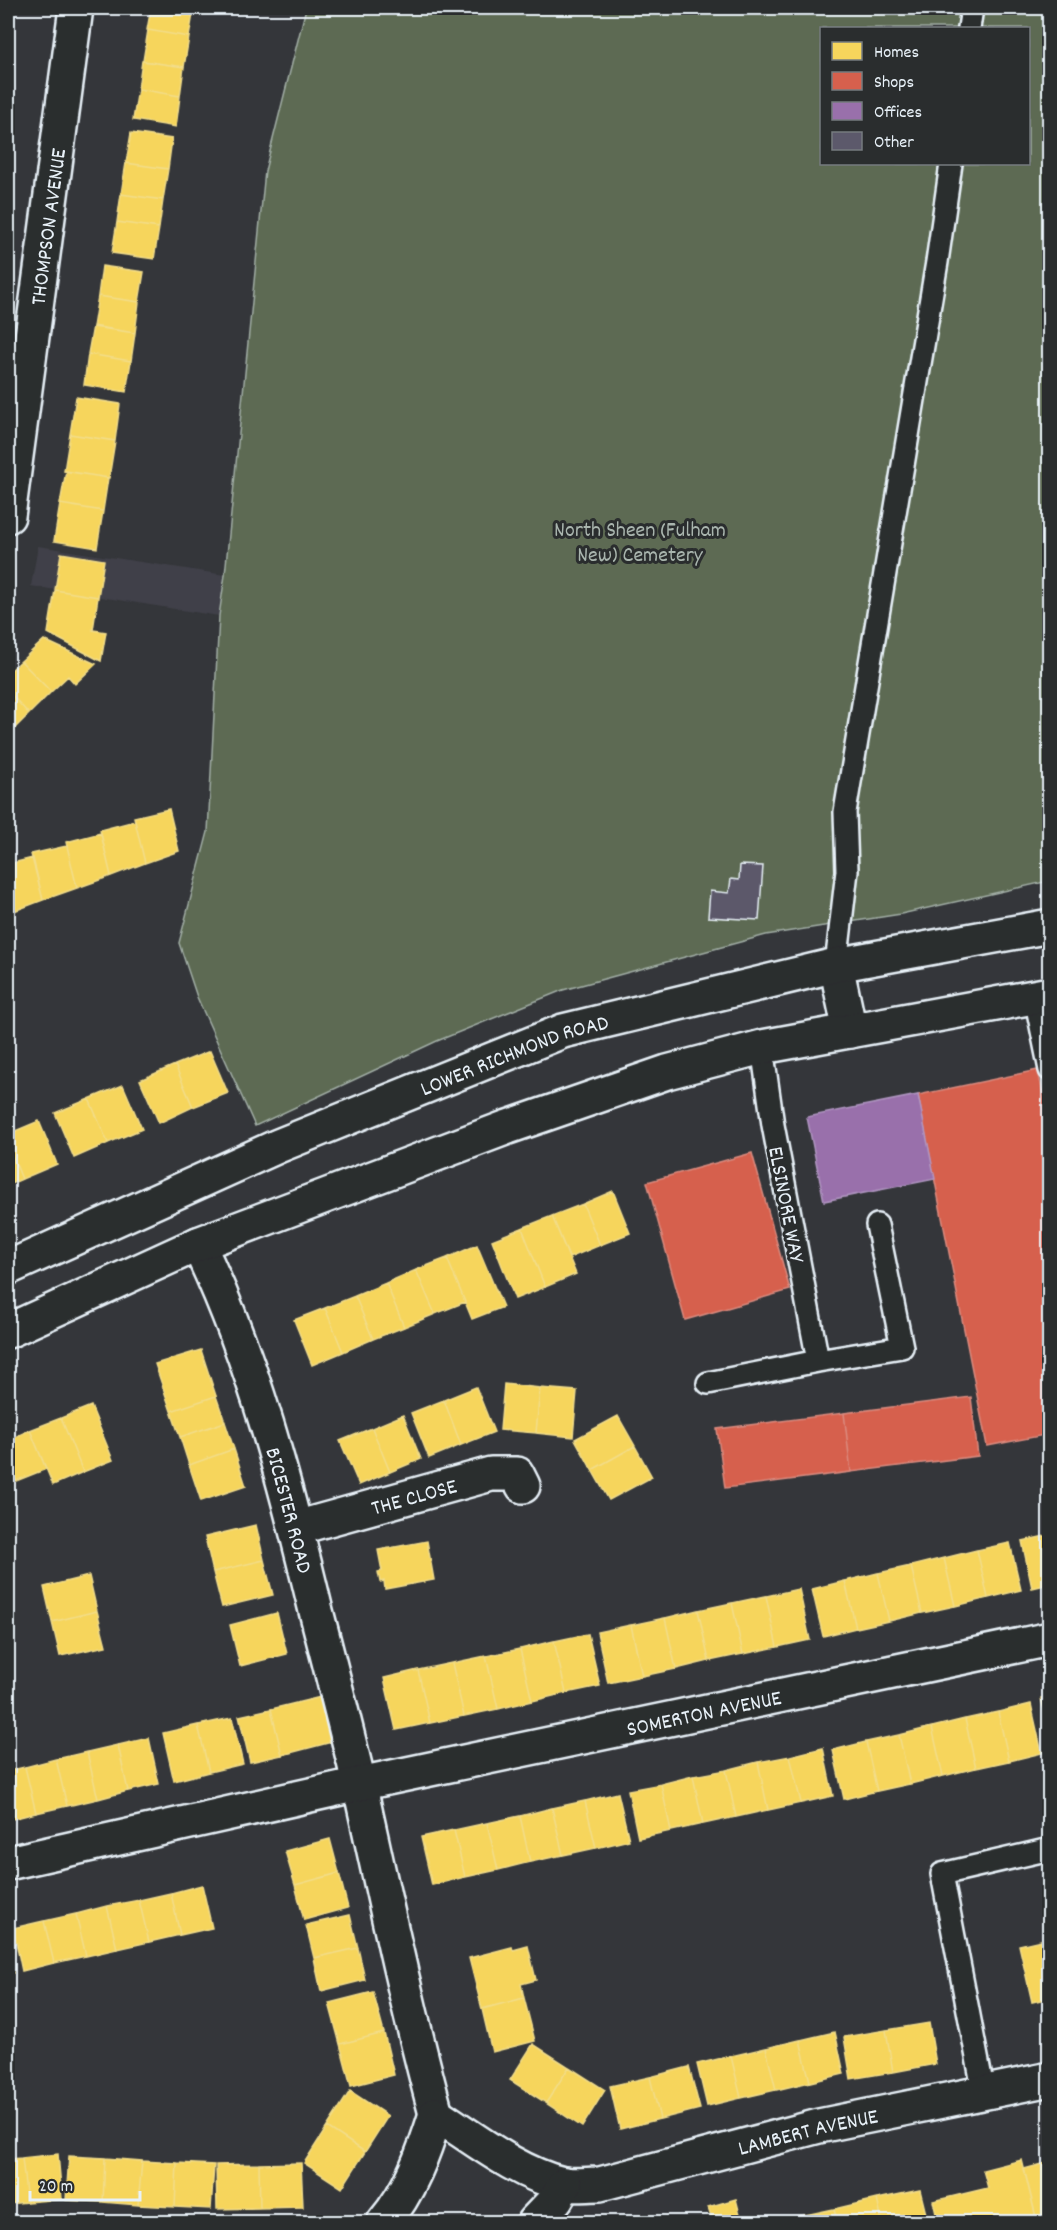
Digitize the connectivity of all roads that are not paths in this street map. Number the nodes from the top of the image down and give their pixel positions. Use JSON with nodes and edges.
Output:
{"nodes":[{"id":1,"x":76,"y":8,"type":"edge"},
{"id":2,"x":972,"y":8,"type":"edge"},
{"id":3,"x":969,"y":27,"type":"edge"},
{"id":4,"x":951,"y":165,"type":"edge"},
{"id":5,"x":8,"y":516,"type":"edge"},
{"id":6,"x":1050,"y":926,"type":"edge"},
{"id":7,"x":836,"y":964,"type":"junction"},
{"id":8,"x":1042,"y":996,"type":"edge"},
{"id":9,"x":850,"y":1031,"type":"junction"},
{"id":10,"x":762,"y":1047,"type":"junction"},
{"id":11,"x":1050,"y":1070,"type":"edge"},
{"id":12,"x":877,"y":1225,"type":"dead end"},
{"id":13,"x":198,"y":1244,"type":"junction"},
{"id":14,"x":8,"y":1268,"type":"edge"},
{"id":15,"x":8,"y":1332,"type":"edge"},
{"id":16,"x":818,"y":1361,"type":"junction"},
{"id":17,"x":708,"y":1383,"type":"dead end"},
{"id":18,"x":523,"y":1486,"type":"dead end"},
{"id":19,"x":296,"y":1528,"type":"junction"},
{"id":20,"x":1050,"y":1639,"type":"edge"},
{"id":21,"x":359,"y":1784,"type":"junction"},
{"id":22,"x":1050,"y":1849,"type":"edge"},
{"id":23,"x":8,"y":1863,"type":"edge"},
{"id":24,"x":1050,"y":2079,"type":"edge"},
{"id":25,"x":984,"y":2094,"type":"junction"},
{"id":26,"x":436,"y":2114,"type":"junction"},
{"id":27,"x":565,"y":2184,"type":"junction"},
{"id":28,"x":384,"y":2223,"type":"edge"},
{"id":29,"x":534,"y":2223,"type":"edge"}],
"edges":[{"from":1,"to":5,"type":"main road","name":"THOMPSON AVENUE"},
{"from":2,"to":3,"type":"lane"},
{"from":4,"to":7,"type":"lane"},
{"from":6,"to":7,"type":"main road","name":"LOWER RICHMOND ROAD"},
{"from":7,"to":9,"type":"main road"},
{"from":7,"to":14,"type":"main road","name":"LOWER RICHMOND ROAD"},
{"from":8,"to":9,"type":"main road"},
{"from":8,"to":11,"type":"lane"},
{"from":9,"to":10,"type":"main road"},
{"from":10,"to":13,"type":"main road"},
{"from":10,"to":16,"type":"lane","name":"ELSINORE WAY"},
{"from":12,"to":16,"type":"lane"},
{"from":13,"to":15,"type":"main road"},
{"from":13,"to":19,"type":"main road","name":"BICESTER ROAD"},
{"from":16,"to":17,"type":"lane"},
{"from":18,"to":19,"type":"main road","name":"THE CLOSE"},
{"from":19,"to":21,"type":"main road","name":"BICESTER ROAD"},
{"from":20,"to":21,"type":"main road","name":"SOMERTON AVENUE"},
{"from":21,"to":23,"type":"main road"},
{"from":21,"to":26,"type":"main road","name":"BICESTER ROAD"},
{"from":22,"to":25,"type":"lane"},
{"from":24,"to":25,"type":"main road","name":"LAMBERT AVENUE"},
{"from":25,"to":27,"type":"main road","name":"LAMBERT AVENUE"},
{"from":26,"to":27,"type":"main road","name":"LAMBERT AVENUE"},
{"from":26,"to":28,"type":"main road"},
{"from":27,"to":29,"type":"main road"}]}
